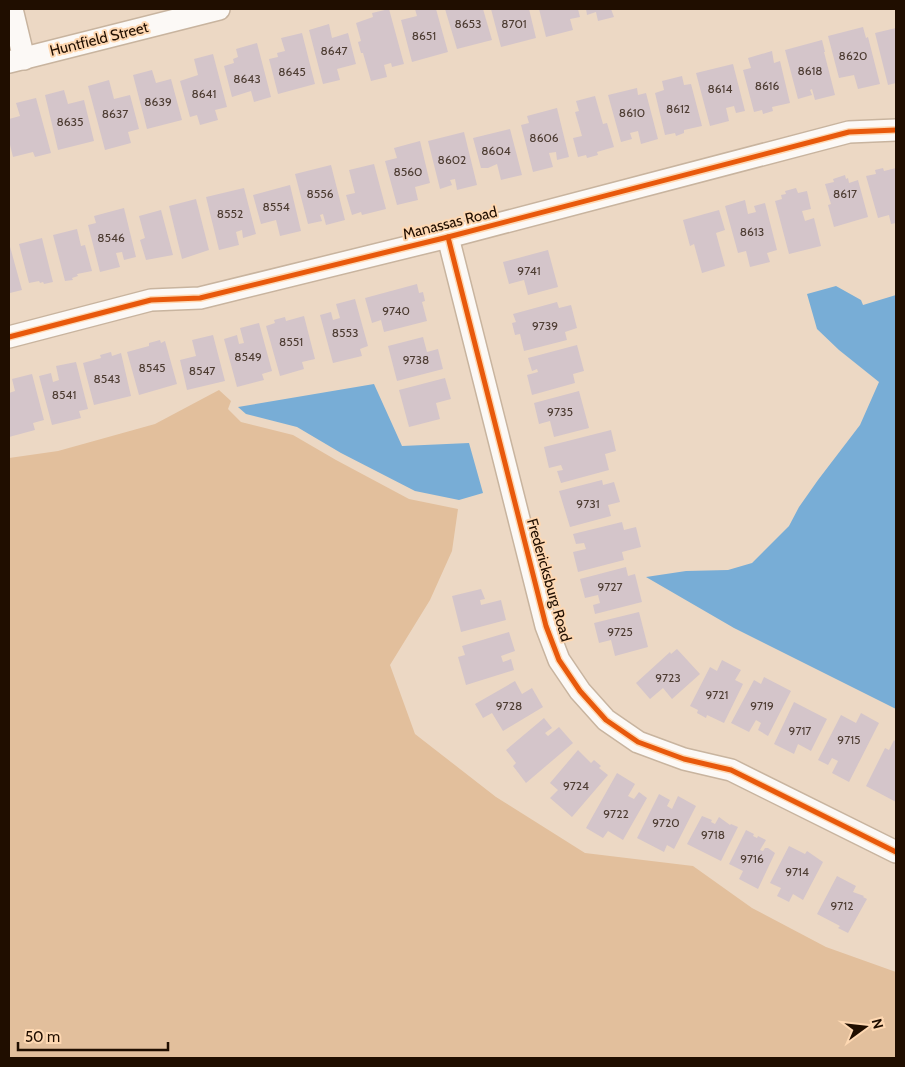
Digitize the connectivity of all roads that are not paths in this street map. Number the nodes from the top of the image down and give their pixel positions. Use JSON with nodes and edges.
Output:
{"nodes":[{"id":1,"x":12,"y":9,"type":"edge"},
{"id":2,"x":218,"y":9,"type":"edge"},
{"id":3,"x":16,"y":60,"type":"edge"},
{"id":4,"x":896,"y":130,"type":"edge"},
{"id":5,"x":448,"y":237,"type":"junction"},
{"id":6,"x":9,"y":336,"type":"edge"},
{"id":7,"x":896,"y":852,"type":"edge"}],
"edges":[{"from":1,"to":3,"type":"street"},
{"from":2,"to":3,"type":"street","name":"Huntfield Street"},
{"from":4,"to":5,"type":"street","name":"Manassas Road"},
{"from":5,"to":6,"type":"street","name":"Manassas Road"},
{"from":5,"to":7,"type":"street","name":"Fredericksburg Road"}]}
